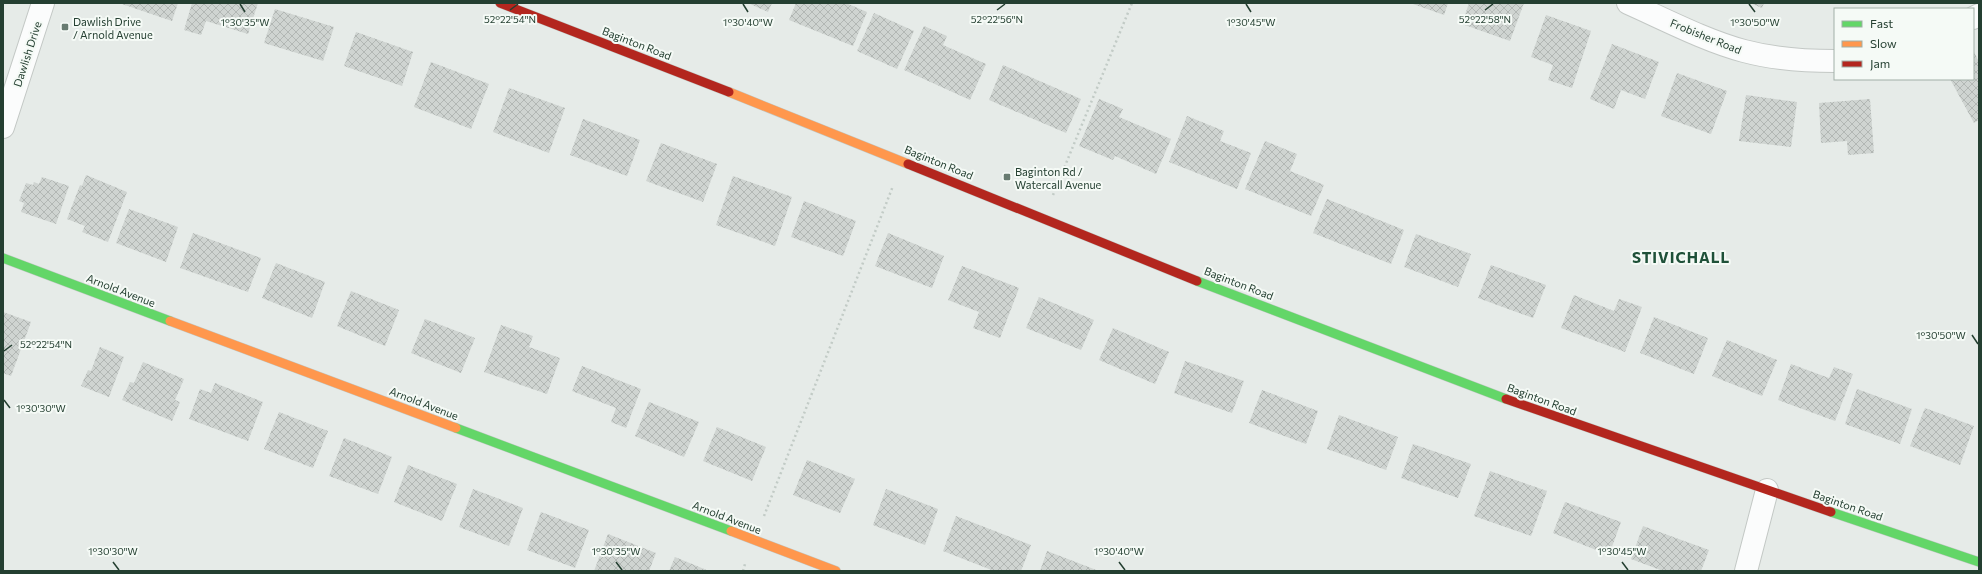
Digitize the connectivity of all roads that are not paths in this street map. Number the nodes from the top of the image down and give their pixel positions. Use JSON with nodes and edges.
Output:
{"nodes":[{"id":1,"x":43,"y":3,"type":"edge"},
{"id":2,"x":500,"y":3,"type":"edge"},
{"id":3,"x":1628,"y":3,"type":"edge"},
{"id":4,"x":1834,"y":61,"type":"edge"},
{"id":5,"x":3,"y":127,"type":"edge"},
{"id":6,"x":3,"y":258,"type":"edge"},
{"id":7,"x":1767,"y":490,"type":"junction"},
{"id":8,"x":1979,"y":562,"type":"edge"},
{"id":9,"x":836,"y":571,"type":"edge"},
{"id":10,"x":1746,"y":571,"type":"edge"}],
"edges":[{"from":1,"to":5,"type":"street","name":"Dawlish Drive"},
{"from":2,"to":7,"type":"street","name":"Baginton Road"},
{"from":3,"to":4,"type":"street","name":"Frobisher Road"},
{"from":6,"to":9,"type":"street","name":"Arnold Avenue"},
{"from":7,"to":8,"type":"street","name":"Baginton Road"},
{"from":7,"to":10,"type":"street"}]}
